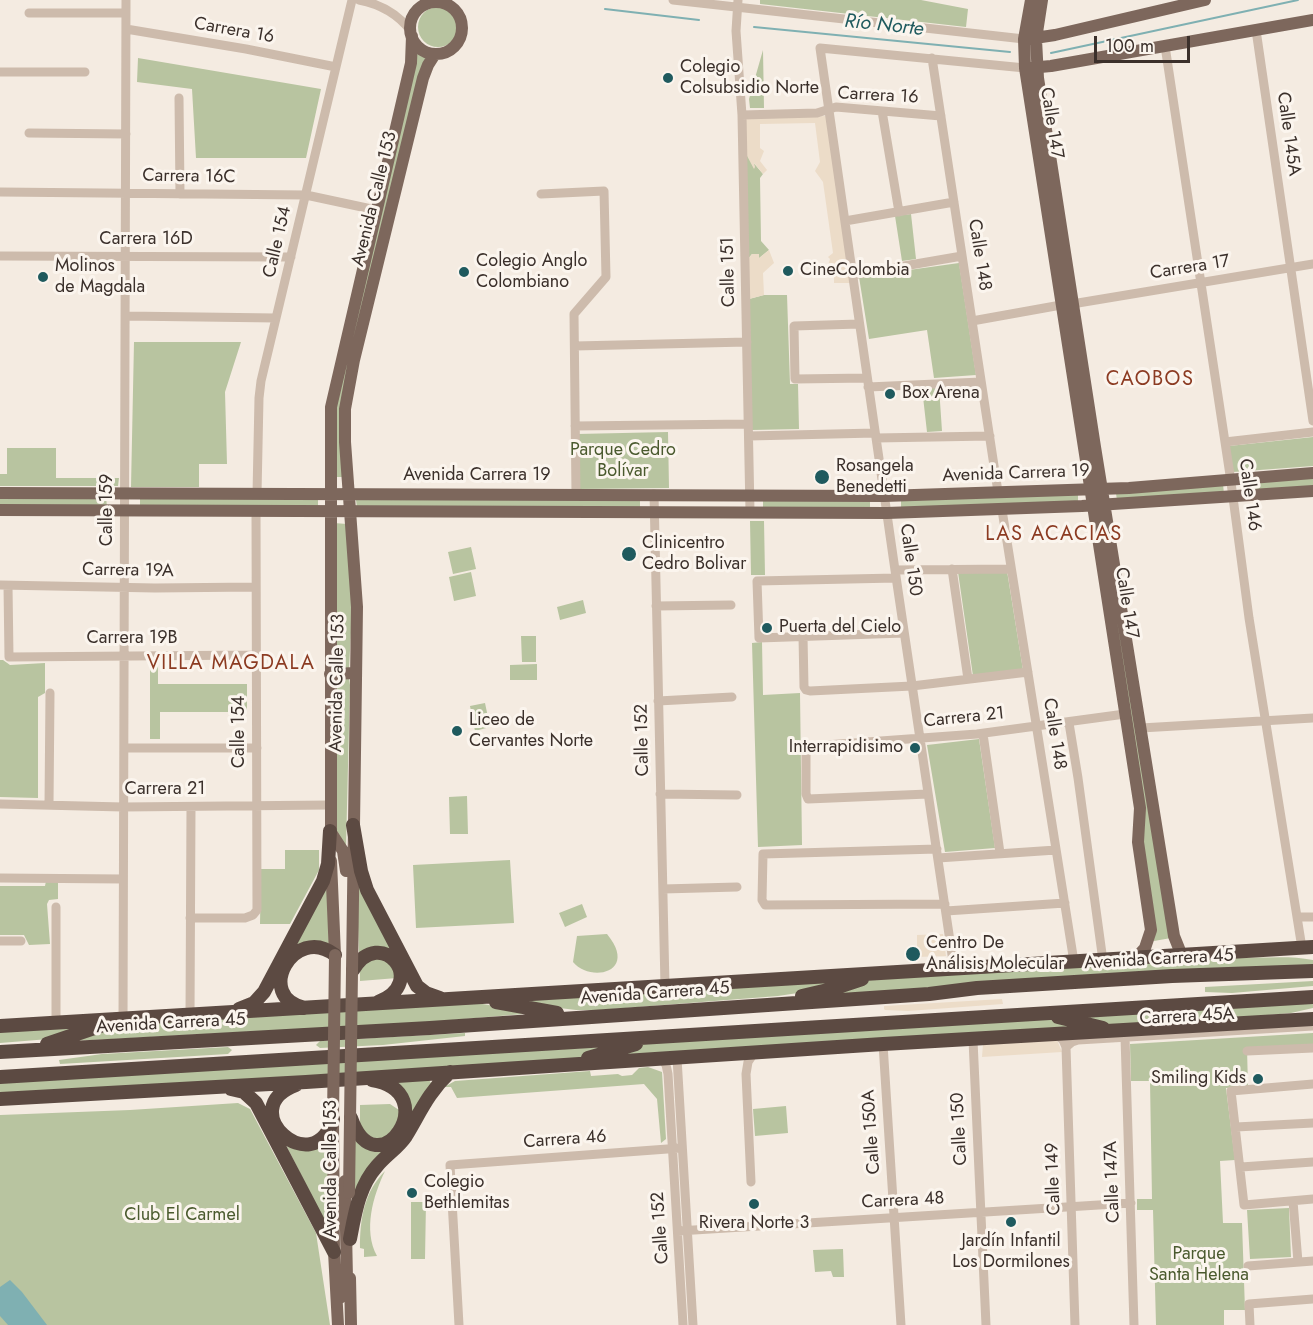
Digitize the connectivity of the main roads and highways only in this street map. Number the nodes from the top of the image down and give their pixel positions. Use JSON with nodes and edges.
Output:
{"nodes":[{"id":1,"x":458,"y":0,"type":"edge"},
{"id":2,"x":1031,"y":0,"type":"edge"},
{"id":3,"x":1042,"y":0,"type":"edge"},
{"id":4,"x":1205,"y":0,"type":"edge"},
{"id":5,"x":425,"y":3,"type":"edge"},
{"id":6,"x":1313,"y":20,"type":"edge"},
{"id":7,"x":462,"y":25,"type":"junction"},
{"id":8,"x":411,"y":33,"type":"junction"},
{"id":9,"x":1030,"y":39,"type":"junction"},
{"id":10,"x":435,"y":54,"type":"junction"},
{"id":11,"x":1031,"y":68,"type":"junction"},
{"id":12,"x":1313,"y":473,"type":"edge"},
{"id":13,"x":1095,"y":489,"type":"junction"},
{"id":14,"x":1313,"y":491,"type":"edge"},
{"id":15,"x":0,"y":494,"type":"edge"},
{"id":16,"x":330,"y":494,"type":"junction"},
{"id":17,"x":349,"y":494,"type":"junction"},
{"id":18,"x":1098,"y":506,"type":"junction"},
{"id":19,"x":0,"y":510,"type":"edge"},
{"id":20,"x":330,"y":510,"type":"junction"},
{"id":21,"x":350,"y":510,"type":"junction"},
{"id":22,"x":1110,"y":582,"type":"junction"},
{"id":23,"x":356,"y":673,"type":"junction"},
{"id":24,"x":330,"y":674,"type":"junction"},
{"id":25,"x":353,"y":825,"type":"junction"},
{"id":26,"x":330,"y":831,"type":"junction"},
{"id":27,"x":350,"y":898,"type":"junction"},
{"id":28,"x":1309,"y":951,"type":"edge"},
{"id":29,"x":335,"y":955,"type":"junction"},
{"id":30,"x":1182,"y":956,"type":"junction"},
{"id":31,"x":1135,"y":959,"type":"junction"},
{"id":32,"x":353,"y":970,"type":"junction"},
{"id":33,"x":884,"y":972,"type":"junction"},
{"id":34,"x":1313,"y":972,"type":"edge"},
{"id":35,"x":1313,"y":997,"type":"edge"},
{"id":36,"x":478,"y":998,"type":"junction"},
{"id":37,"x":447,"y":1000,"type":"junction"},
{"id":38,"x":371,"y":1005,"type":"junction"},
{"id":39,"x":761,"y":1005,"type":"junction"},
{"id":40,"x":306,"y":1008,"type":"junction"},
{"id":41,"x":1313,"y":1012,"type":"edge"},
{"id":42,"x":223,"y":1014,"type":"junction"},
{"id":43,"x":1037,"y":1014,"type":"junction"},
{"id":44,"x":580,"y":1017,"type":"junction"},
{"id":45,"x":123,"y":1019,"type":"junction"},
{"id":46,"x":1313,"y":1019,"type":"edge"},
{"id":47,"x":1277,"y":1021,"type":"junction"},
{"id":48,"x":0,"y":1026,"type":"edge"},
{"id":49,"x":1126,"y":1034,"type":"junction"},
{"id":50,"x":663,"y":1036,"type":"junction"},
{"id":51,"x":24,"y":1051,"type":"junction"},
{"id":52,"x":0,"y":1052,"type":"edge"},
{"id":53,"x":563,"y":1065,"type":"junction"},
{"id":54,"x":450,"y":1072,"type":"junction"},
{"id":55,"x":0,"y":1077,"type":"edge"},
{"id":56,"x":358,"y":1079,"type":"junction"},
{"id":57,"x":306,"y":1082,"type":"junction"},
{"id":58,"x":214,"y":1087,"type":"junction"},
{"id":59,"x":0,"y":1100,"type":"edge"},
{"id":60,"x":351,"y":1118,"type":"junction"},
{"id":61,"x":333,"y":1119,"type":"junction"},
{"id":62,"x":342,"y":1193,"type":"junction"},
{"id":63,"x":350,"y":1239,"type":"junction"},
{"id":64,"x":334,"y":1252,"type":"junction"},
{"id":65,"x":338,"y":1304,"type":"junction"},
{"id":66,"x":338,"y":1325,"type":"edge"},
{"id":67,"x":351,"y":1325,"type":"edge"}],
"edges":[{"from":1,"to":7,"type":"main road"},
{"from":2,"to":9,"type":"main road","name":"Calle 147"},
{"from":3,"to":9,"type":"main road","name":"Calle 147"},
{"from":4,"to":9,"type":"main road"},
{"from":5,"to":7,"type":"main road"},
{"from":5,"to":8,"type":"main road"},
{"from":6,"to":11,"type":"main road"},
{"from":7,"to":10,"type":"main road"},
{"from":8,"to":10,"type":"main road"},
{"from":8,"to":16,"type":"main road","name":"Avenida Calle 153"},
{"from":9,"to":11,"type":"main road","name":"Calle 147"},
{"from":10,"to":17,"type":"main road","name":"Avenida Calle 153"},
{"from":11,"to":13,"type":"main road","name":"Calle 147"},
{"from":12,"to":13,"type":"main road","name":"Avenida Carrera 19"},
{"from":13,"to":17,"type":"main road","name":"Avenida Carrera 19"},
{"from":13,"to":18,"type":"main road","name":"Calle 147"},
{"from":14,"to":18,"type":"main road","name":"Avenida Carrera 19"},
{"from":15,"to":16,"type":"main road","name":"Avenida Carrera 19"},
{"from":16,"to":17,"type":"main road","name":"Avenida Carrera 19"},
{"from":16,"to":20,"type":"main road","name":"Avenida Calle 153"},
{"from":17,"to":21,"type":"main road","name":"Avenida Calle 153"},
{"from":18,"to":21,"type":"main road","name":"Avenida Carrera 19"},
{"from":18,"to":22,"type":"main road","name":"Calle 147"},
{"from":19,"to":20,"type":"main road","name":"Avenida Carrera 19"},
{"from":20,"to":21,"type":"main road","name":"Avenida Carrera 19"},
{"from":20,"to":24,"type":"main road","name":"Avenida Calle 153"},
{"from":21,"to":23,"type":"main road","name":"Avenida Calle 153"},
{"from":22,"to":30,"type":"main road","name":"Calle 147"},
{"from":22,"to":31,"type":"main road","name":"Calle 147"},
{"from":23,"to":24,"type":"main road"},
{"from":23,"to":25,"type":"main road","name":"Avenida Calle 153"},
{"from":24,"to":26,"type":"main road","name":"Avenida Calle 153"},
{"from":25,"to":27,"type":"main road","name":"Avenida Calle 153"},
{"from":25,"to":37,"type":"highway"},
{"from":26,"to":27,"type":"main road","name":"Avenida Calle 153"},
{"from":26,"to":29,"type":"main road","name":"Avenida Calle 153"},
{"from":26,"to":42,"type":"highway"},
{"from":27,"to":32,"type":"main road","name":"Avenida Calle 153","bridge":true},
{"from":27,"to":62,"type":"main road","name":"Avenida Calle 153","bridge":true},
{"from":28,"to":30,"type":"highway","name":"Avenida Carrera 45"},
{"from":29,"to":40,"type":"highway"},
{"from":29,"to":61,"type":"main road","name":"Avenida Calle 153","bridge":true},
{"from":30,"to":31,"type":"highway","name":"Avenida Carrera 45"},
{"from":31,"to":33,"type":"highway","name":"Avenida Carrera 45"},
{"from":32,"to":38,"type":"highway"},
{"from":32,"to":60,"type":"main road","name":"Avenida Calle 153","bridge":true},
{"from":33,"to":36,"type":"highway","name":"Avenida Carrera 45"},
{"from":33,"to":39,"type":"highway"},
{"from":34,"to":39,"type":"highway","name":"Avenida Carrera 45"},
{"from":35,"to":43,"type":"highway"},
{"from":36,"to":37,"type":"highway","name":"Avenida Carrera 45"},
{"from":36,"to":44,"type":"highway"},
{"from":37,"to":38,"type":"highway","name":"Avenida Carrera 45"},
{"from":38,"to":40,"type":"highway","name":"Avenida Carrera 45"},
{"from":39,"to":44,"type":"highway","name":"Avenida Carrera 45"},
{"from":40,"to":42,"type":"highway","name":"Avenida Carrera 45"},
{"from":41,"to":47,"type":"highway"},
{"from":42,"to":45,"type":"highway","name":"Avenida Carrera 45"},
{"from":43,"to":49,"type":"highway"},
{"from":43,"to":50,"type":"highway"},
{"from":44,"to":51,"type":"highway","name":"Avenida Carrera 45"},
{"from":45,"to":48,"type":"highway","name":"Avenida Carrera 45"},
{"from":45,"to":51,"type":"highway"},
{"from":46,"to":47,"type":"highway"},
{"from":47,"to":49,"type":"highway"},
{"from":49,"to":53,"type":"highway"},
{"from":50,"to":53,"type":"highway"},
{"from":50,"to":55,"type":"highway"},
{"from":51,"to":52,"type":"highway","name":"Avenida Carrera 45"},
{"from":53,"to":54,"type":"highway"},
{"from":54,"to":56,"type":"highway"},
{"from":54,"to":63,"type":"highway"},
{"from":56,"to":57,"type":"highway"},
{"from":56,"to":60,"type":"highway"},
{"from":57,"to":58,"type":"highway"},
{"from":57,"to":61,"type":"highway"},
{"from":58,"to":59,"type":"highway"},
{"from":58,"to":64,"type":"highway"},
{"from":60,"to":62,"type":"main road","name":"Avenida Calle 153","bridge":true},
{"from":61,"to":62,"type":"main road","name":"Avenida Calle 153"},
{"from":62,"to":63,"type":"main road","name":"Avenida Calle 153"},
{"from":62,"to":64,"type":"main road","name":"Avenida Calle 153"},
{"from":62,"to":65,"type":"main road","name":"Avenida Calle 153"},
{"from":63,"to":67,"type":"main road","name":"Avenida Calle 153"},
{"from":64,"to":65,"type":"main road","name":"Avenida Calle 153"},
{"from":65,"to":66,"type":"main road","name":"Avenida Calle 153"}]}
